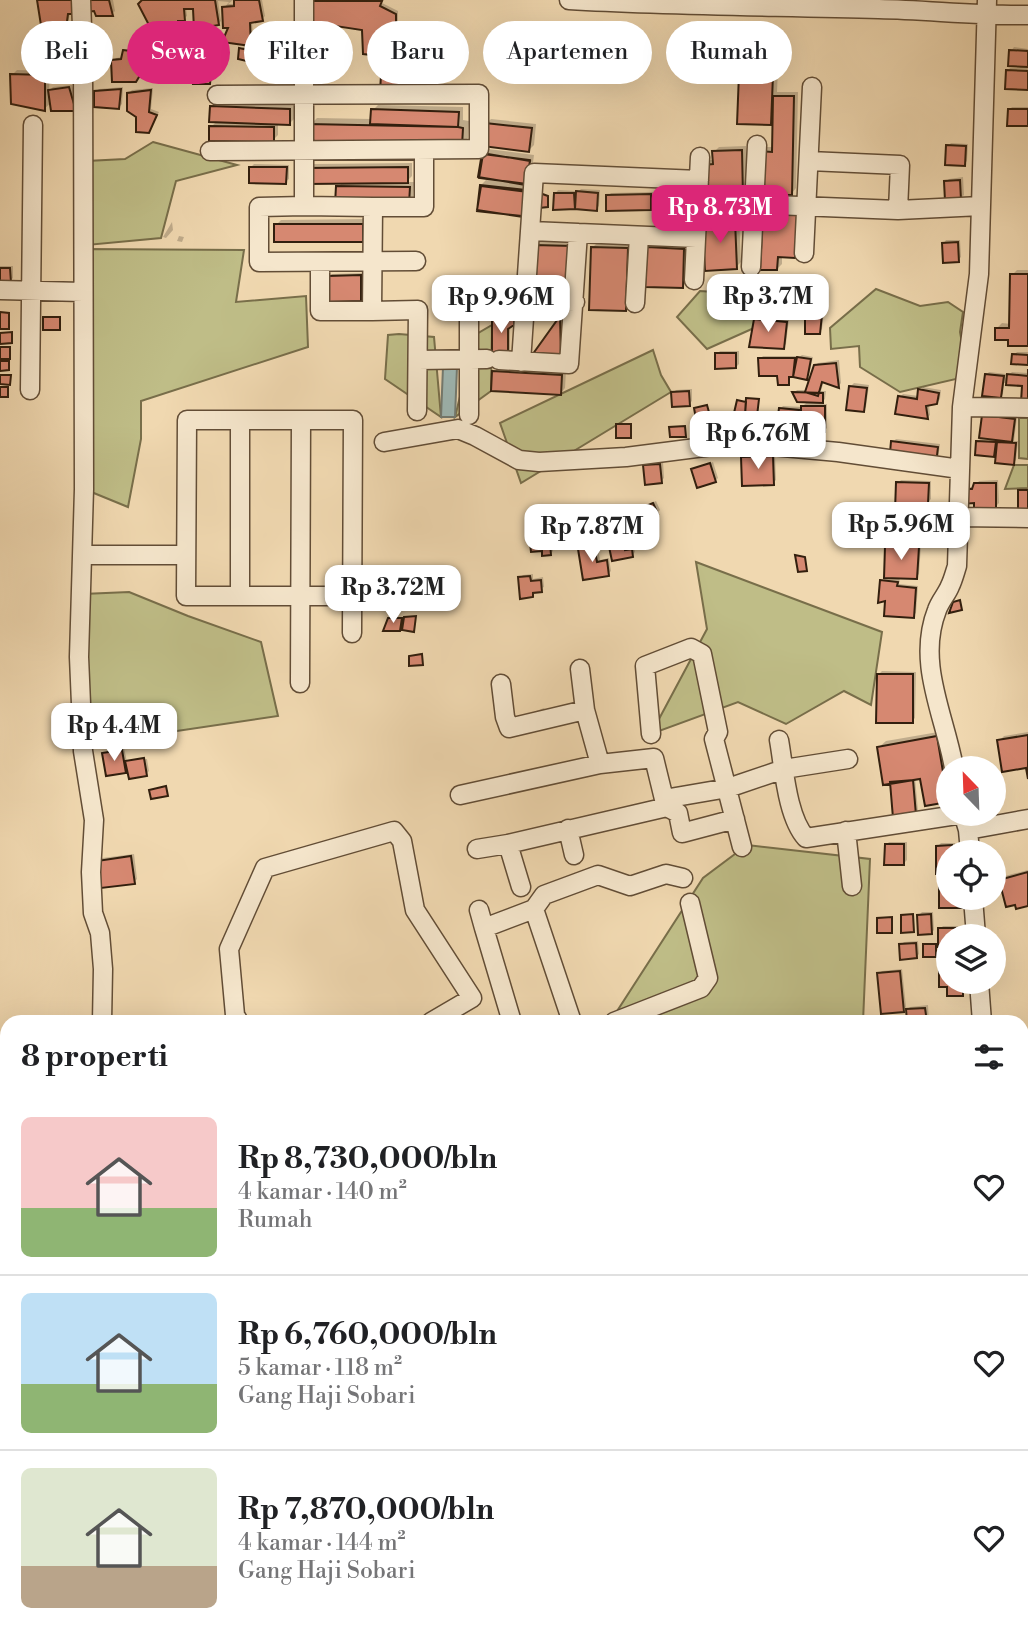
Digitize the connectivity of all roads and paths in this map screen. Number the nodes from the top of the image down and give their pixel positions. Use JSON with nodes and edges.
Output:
{"nodes":[{"id":1,"x":81,"y":0,"type":"edge"},
{"id":2,"x":304,"y":0,"type":"edge"},
{"id":3,"x":569,"y":0,"type":"edge"},
{"id":4,"x":986,"y":8,"type":"edge"},
{"id":5,"x":1028,"y":15,"type":"edge"},
{"id":6,"x":812,"y":87,"type":"dead end"},
{"id":7,"x":304,"y":94,"type":"junction"},
{"id":8,"x":217,"y":95,"type":"dead end"},
{"id":9,"x":33,"y":125,"type":"dead end"},
{"id":10,"x":757,"y":145,"type":"dead end"},
{"id":11,"x":304,"y":149,"type":"junction"},
{"id":12,"x":424,"y":150,"type":"junction"},
{"id":13,"x":210,"y":151,"type":"dead end"},
{"id":14,"x":700,"y":157,"type":"dead end"},
{"id":15,"x":809,"y":161,"type":"junction"},
{"id":16,"x":699,"y":180,"type":"junction"},
{"id":17,"x":698,"y":202,"type":"junction"},
{"id":18,"x":754,"y":204,"type":"junction"},
{"id":19,"x":304,"y":206,"type":"junction"},
{"id":20,"x":807,"y":206,"type":"junction"},
{"id":21,"x":981,"y":206,"type":"junction"},
{"id":22,"x":373,"y":207,"type":"junction"},
{"id":23,"x":898,"y":210,"type":"junction"},
{"id":24,"x":531,"y":231,"type":"junction"},
{"id":25,"x":578,"y":233,"type":"junction"},
{"id":26,"x":639,"y":236,"type":"junction"},
{"id":27,"x":696,"y":238,"type":"junction"},
{"id":28,"x":804,"y":253,"type":"dead end"},
{"id":29,"x":416,"y":261,"type":"dead end"},
{"id":30,"x":320,"y":262,"type":"junction"},
{"id":31,"x":373,"y":262,"type":"junction"},
{"id":32,"x":751,"y":267,"type":"dead end"},
{"id":33,"x":694,"y":280,"type":"dead end"},
{"id":34,"x":0,"y":290,"type":"edge"},
{"id":35,"x":33,"y":290,"type":"junction"},
{"id":36,"x":83,"y":292,"type":"junction"},
{"id":37,"x":526,"y":301,"type":"junction"},
{"id":38,"x":575,"y":302,"type":"junction"},
{"id":39,"x":635,"y":303,"type":"dead end"},
{"id":40,"x":373,"y":311,"type":"junction"},
{"id":41,"x":469,"y":321,"type":"dead end"},
{"id":42,"x":418,"y":359,"type":"junction"},
{"id":43,"x":485,"y":360,"type":"junction"},
{"id":44,"x":521,"y":362,"type":"junction"},
{"id":45,"x":30,"y":390,"type":"dead end"},
{"id":46,"x":962,"y":407,"type":"junction"},
{"id":47,"x":1028,"y":408,"type":"edge"},
{"id":48,"x":418,"y":411,"type":"dead end"},
{"id":49,"x":469,"y":415,"type":"dead end"},
{"id":50,"x":240,"y":420,"type":"junction"},
{"id":51,"x":301,"y":420,"type":"junction"},
{"id":52,"x":384,"y":442,"type":"dead end"},
{"id":53,"x":960,"y":469,"type":"junction"},
{"id":54,"x":958,"y":517,"type":"junction"},
{"id":55,"x":1028,"y":519,"type":"edge"},
{"id":56,"x":83,"y":555,"type":"junction"},
{"id":57,"x":186,"y":555,"type":"junction"},
{"id":58,"x":240,"y":596,"type":"junction"},
{"id":59,"x":301,"y":596,"type":"junction"},
{"id":60,"x":352,"y":596,"type":"junction"},
{"id":61,"x":352,"y":633,"type":"dead end"},
{"id":62,"x":580,"y":669,"type":"dead end"},
{"id":63,"x":300,"y":683,"type":"dead end"},
{"id":64,"x":500,"y":684,"type":"dead end"},
{"id":65,"x":585,"y":710,"type":"junction"},
{"id":66,"x":779,"y":740,"type":"dead end"},
{"id":67,"x":652,"y":745,"type":"junction"},
{"id":68,"x":951,"y":756,"type":"edge"},
{"id":69,"x":848,"y":759,"type":"dead end"},
{"id":70,"x":600,"y":764,"type":"junction"},
{"id":71,"x":784,"y":769,"type":"junction"},
{"id":72,"x":728,"y":788,"type":"junction"},
{"id":73,"x":460,"y":795,"type":"dead end"},
{"id":74,"x":666,"y":803,"type":"junction"},
{"id":75,"x":735,"y":818,"type":"junction"},
{"id":76,"x":1006,"y":819,"type":"edge"},
{"id":77,"x":1028,"y":819,"type":"edge"},
{"id":78,"x":936,"y":822,"type":"edge"},
{"id":79,"x":568,"y":829,"type":"junction"},
{"id":80,"x":846,"y":831,"type":"junction"},
{"id":81,"x":509,"y":844,"type":"junction"},
{"id":82,"x":743,"y":847,"type":"dead end"},
{"id":83,"x":477,"y":849,"type":"dead end"},
{"id":84,"x":574,"y":855,"type":"dead end"},
{"id":85,"x":683,"y":878,"type":"dead end"},
{"id":86,"x":852,"y":886,"type":"dead end"},
{"id":87,"x":521,"y":887,"type":"dead end"},
{"id":88,"x":690,"y":903,"type":"dead end"},
{"id":89,"x":534,"y":909,"type":"junction"},
{"id":90,"x":479,"y":911,"type":"dead end"},
{"id":91,"x":484,"y":928,"type":"junction"},
{"id":92,"x":490,"y":987,"type":"dead end"},
{"id":93,"x":980,"y":994,"type":"edge"},
{"id":94,"x":472,"y":998,"type":"junction"},
{"id":95,"x":102,"y":1015,"type":"edge"},
{"id":96,"x":236,"y":1015,"type":"edge"},
{"id":97,"x":442,"y":1015,"type":"edge"},
{"id":98,"x":510,"y":1015,"type":"edge"},
{"id":99,"x":570,"y":1015,"type":"edge"},
{"id":100,"x":632,"y":1015,"type":"edge"},
{"id":101,"x":981,"y":1015,"type":"edge"}],
"edges":[{"from":1,"to":36,"type":"street"},
{"from":2,"to":7,"type":"street"},
{"from":3,"to":4,"type":"street"},
{"from":4,"to":5,"type":"street"},
{"from":4,"to":21,"type":"street"},
{"from":6,"to":15,"type":"street"},
{"from":7,"to":8,"type":"street"},
{"from":7,"to":11,"type":"street"},
{"from":7,"to":12,"type":"street"},
{"from":9,"to":35,"type":"street"},
{"from":10,"to":18,"type":"street"},
{"from":11,"to":12,"type":"street"},
{"from":11,"to":13,"type":"street"},
{"from":11,"to":19,"type":"street"},
{"from":12,"to":22,"type":"street"},
{"from":14,"to":16,"type":"street"},
{"from":15,"to":20,"type":"street"},
{"from":15,"to":23,"type":"street"},
{"from":16,"to":17,"type":"street"},
{"from":16,"to":24,"type":"street"},
{"from":17,"to":18,"type":"street"},
{"from":17,"to":27,"type":"street"},
{"from":18,"to":20,"type":"street"},
{"from":18,"to":32,"type":"street"},
{"from":19,"to":22,"type":"street"},
{"from":19,"to":30,"type":"street"},
{"from":20,"to":23,"type":"street"},
{"from":20,"to":28,"type":"street"},
{"from":21,"to":23,"type":"street"},
{"from":21,"to":46,"type":"street"},
{"from":22,"to":31,"type":"street"},
{"from":24,"to":25,"type":"street"},
{"from":24,"to":37,"type":"street"},
{"from":25,"to":26,"type":"street"},
{"from":25,"to":38,"type":"street"},
{"from":26,"to":27,"type":"street"},
{"from":26,"to":39,"type":"street"},
{"from":27,"to":33,"type":"street"},
{"from":29,"to":31,"type":"street"},
{"from":30,"to":31,"type":"street"},
{"from":30,"to":40,"type":"street"},
{"from":31,"to":40,"type":"street"},
{"from":34,"to":35,"type":"street"},
{"from":35,"to":36,"type":"street"},
{"from":35,"to":45,"type":"street"},
{"from":36,"to":56,"type":"street"},
{"from":37,"to":38,"type":"street"},
{"from":37,"to":44,"type":"street"},
{"from":38,"to":44,"type":"street"},
{"from":40,"to":42,"type":"street"},
{"from":41,"to":43,"type":"street"},
{"from":42,"to":43,"type":"street"},
{"from":42,"to":48,"type":"street"},
{"from":43,"to":44,"type":"street"},
{"from":43,"to":49,"type":"street"},
{"from":46,"to":47,"type":"street"},
{"from":46,"to":53,"type":"street"},
{"from":50,"to":51,"type":"street"},
{"from":50,"to":57,"type":"street"},
{"from":50,"to":58,"type":"street"},
{"from":51,"to":59,"type":"street"},
{"from":51,"to":60,"type":"street"},
{"from":52,"to":53,"type":"street"},
{"from":53,"to":54,"type":"street"},
{"from":54,"to":55,"type":"street"},
{"from":54,"to":68,"type":"street"},
{"from":56,"to":57,"type":"street"},
{"from":56,"to":95,"type":"street"},
{"from":57,"to":58,"type":"street"},
{"from":58,"to":59,"type":"street"},
{"from":59,"to":60,"type":"street"},
{"from":59,"to":63,"type":"street"},
{"from":60,"to":61,"type":"street"},
{"from":62,"to":65,"type":"street"},
{"from":64,"to":65,"type":"street"},
{"from":65,"to":70,"type":"street"},
{"from":66,"to":71,"type":"street"},
{"from":67,"to":70,"type":"street"},
{"from":67,"to":72,"type":"street"},
{"from":67,"to":74,"type":"street"},
{"from":69,"to":71,"type":"street"},
{"from":70,"to":73,"type":"street"},
{"from":71,"to":72,"type":"street"},
{"from":71,"to":80,"type":"street"},
{"from":72,"to":74,"type":"street"},
{"from":72,"to":75,"type":"street"},
{"from":74,"to":75,"type":"street"},
{"from":74,"to":79,"type":"street"},
{"from":75,"to":82,"type":"street"},
{"from":76,"to":77,"type":"street"},
{"from":78,"to":80,"type":"street"},
{"from":79,"to":81,"type":"street"},
{"from":79,"to":84,"type":"street"},
{"from":80,"to":86,"type":"street"},
{"from":81,"to":83,"type":"street"},
{"from":81,"to":87,"type":"street"},
{"from":85,"to":89,"type":"street"},
{"from":88,"to":100,"type":"street"},
{"from":89,"to":91,"type":"street"},
{"from":89,"to":99,"type":"street"},
{"from":90,"to":91,"type":"street"},
{"from":91,"to":98,"type":"street"},
{"from":92,"to":94,"type":"street"},
{"from":93,"to":101,"type":"street"},
{"from":94,"to":96,"type":"street"},
{"from":94,"to":97,"type":"street"}]}
